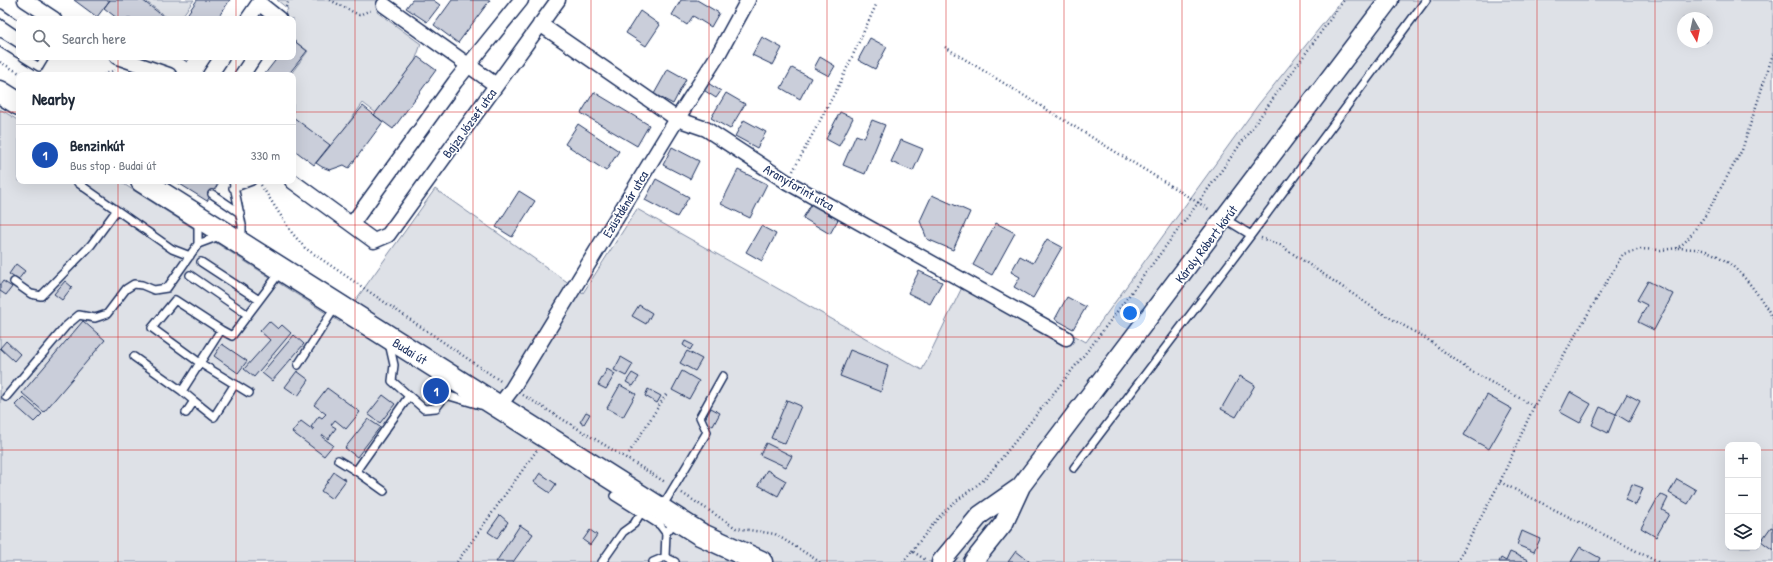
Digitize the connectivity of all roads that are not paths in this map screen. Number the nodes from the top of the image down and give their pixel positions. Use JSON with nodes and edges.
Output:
{"nodes":[{"id":1,"x":25,"y":0,"type":"edge"},
{"id":2,"x":521,"y":0,"type":"edge"},
{"id":3,"x":558,"y":0,"type":"edge"},
{"id":4,"x":748,"y":0,"type":"edge"},
{"id":5,"x":1389,"y":0,"type":"edge"},
{"id":6,"x":1426,"y":0,"type":"edge"},
{"id":7,"x":384,"y":5,"type":"road end"},
{"id":8,"x":0,"y":13,"type":"edge"},
{"id":9,"x":49,"y":16,"type":"edge"},
{"id":10,"x":250,"y":16,"type":"edge"},
{"id":11,"x":275,"y":16,"type":"edge"},
{"id":12,"x":16,"y":24,"type":"edge"},
{"id":13,"x":540,"y":24,"type":"junction"},
{"id":14,"x":0,"y":42,"type":"edge"},
{"id":15,"x":16,"y":51,"type":"edge"},
{"id":16,"x":30,"y":60,"type":"edge"},
{"id":17,"x":43,"y":60,"type":"edge"},
{"id":18,"x":126,"y":60,"type":"edge"},
{"id":19,"x":220,"y":60,"type":"edge"},
{"id":20,"x":252,"y":60,"type":"edge"},
{"id":21,"x":469,"y":65,"type":"junction"},
{"id":22,"x":160,"y":72,"type":"edge"},
{"id":23,"x":212,"y":72,"type":"edge"},
{"id":24,"x":244,"y":72,"type":"edge"},
{"id":25,"x":496,"y":85,"type":"junction"},
{"id":26,"x":0,"y":92,"type":"edge"},
{"id":27,"x":16,"y":102,"type":"edge"},
{"id":28,"x":677,"y":119,"type":"junction"},
{"id":29,"x":79,"y":184,"type":"edge"},
{"id":30,"x":147,"y":184,"type":"edge"},
{"id":31,"x":233,"y":184,"type":"edge"},
{"id":32,"x":296,"y":184,"type":"edge"},
{"id":33,"x":212,"y":194,"type":"dead end"},
{"id":34,"x":116,"y":211,"type":"junction"},
{"id":35,"x":240,"y":213,"type":"junction"},
{"id":36,"x":198,"y":216,"type":"junction"},
{"id":37,"x":1225,"y":219,"type":"junction"},
{"id":38,"x":352,"y":224,"type":"junction"},
{"id":39,"x":1251,"y":235,"type":"junction"},
{"id":40,"x":233,"y":240,"type":"junction"},
{"id":41,"x":198,"y":244,"type":"junction"},
{"id":42,"x":190,"y":256,"type":"junction"},
{"id":43,"x":201,"y":262,"type":"dead end"},
{"id":44,"x":282,"y":270,"type":"junction"},
{"id":45,"x":190,"y":275,"type":"dead end"},
{"id":46,"x":14,"y":282,"type":"dead end"},
{"id":47,"x":259,"y":300,"type":"junction"},
{"id":48,"x":337,"y":304,"type":"junction"},
{"id":49,"x":248,"y":315,"type":"junction"},
{"id":50,"x":222,"y":330,"type":"junction"},
{"id":51,"x":388,"y":337,"type":"junction"},
{"id":52,"x":1066,"y":338,"type":"dead end"},
{"id":53,"x":134,"y":358,"type":"dead end"},
{"id":54,"x":200,"y":364,"type":"junction"},
{"id":55,"x":298,"y":365,"type":"dead end"},
{"id":56,"x":723,"y":376,"type":"dead end"},
{"id":57,"x":235,"y":384,"type":"junction"},
{"id":58,"x":182,"y":391,"type":"junction"},
{"id":59,"x":249,"y":393,"type":"dead end"},
{"id":60,"x":409,"y":396,"type":"junction"},
{"id":61,"x":6,"y":397,"type":"dead end"},
{"id":62,"x":194,"y":401,"type":"junction"},
{"id":63,"x":504,"y":410,"type":"junction"},
{"id":64,"x":186,"y":413,"type":"dead end"},
{"id":65,"x":338,"y":460,"type":"dead end"},
{"id":66,"x":1074,"y":468,"type":"dead end"},
{"id":67,"x":356,"y":471,"type":"junction"},
{"id":68,"x":1021,"y":486,"type":"junction"},
{"id":69,"x":384,"y":491,"type":"dead end"},
{"id":70,"x":614,"y":496,"type":"dead end"},
{"id":71,"x":659,"y":515,"type":"junction"},
{"id":72,"x":700,"y":534,"type":"junction"},
{"id":73,"x":665,"y":557,"type":"junction"},
{"id":74,"x":602,"y":562,"type":"edge"},
{"id":75,"x":653,"y":562,"type":"edge"},
{"id":76,"x":674,"y":562,"type":"edge"},
{"id":77,"x":728,"y":562,"type":"edge"},
{"id":78,"x":762,"y":562,"type":"edge"},
{"id":79,"x":941,"y":562,"type":"edge"},
{"id":80,"x":973,"y":562,"type":"edge"}],
"edges":[{"from":1,"to":9,"type":"street"},
{"from":2,"to":21,"type":"street"},
{"from":3,"to":13,"type":"street","name":"Bajza József utca"},
{"from":4,"to":28,"type":"street","name":"Ezüstdénár utca"},
{"from":5,"to":37,"type":"street","name":"Károly Róbert körút"},
{"from":6,"to":39,"type":"lane"},
{"from":7,"to":21,"type":"street"},
{"from":8,"to":12,"type":"lane"},
{"from":10,"to":11,"type":"street"},
{"from":13,"to":25,"type":"street","name":"Bajza József utca"},
{"from":13,"to":28,"type":"street","name":"Aranyforint utca"},
{"from":14,"to":15,"type":"lane"},
{"from":16,"to":17,"type":"lane"},
{"from":18,"to":22,"type":"street"},
{"from":19,"to":23,"type":"street"},
{"from":20,"to":24,"type":"street"},
{"from":21,"to":25,"type":"street"},
{"from":21,"to":38,"type":"street"},
{"from":25,"to":38,"type":"street","name":"Bajza József utca"},
{"from":26,"to":27,"type":"main road"},
{"from":28,"to":52,"type":"street","name":"Aranyforint utca"},
{"from":28,"to":63,"type":"street","name":"Ezüstdénár utca"},
{"from":29,"to":34,"type":"lane"},
{"from":30,"to":36,"type":"main road","name":"Budai út"},
{"from":31,"to":35,"type":"lane"},
{"from":32,"to":38,"type":"street"},
{"from":33,"to":35,"type":"lane"},
{"from":34,"to":42,"type":"lane"},
{"from":34,"to":46,"type":"lane"},
{"from":35,"to":40,"type":"lane"},
{"from":36,"to":40,"type":"main road","name":"Budai út"},
{"from":36,"to":41,"type":"lane"},
{"from":37,"to":39,"type":"lane"},
{"from":37,"to":68,"type":"street","name":"Károly Róbert körút"},
{"from":39,"to":66,"type":"lane"},
{"from":40,"to":41,"type":"lane"},
{"from":40,"to":44,"type":"main road","name":"Budai út"},
{"from":41,"to":42,"type":"lane"},
{"from":42,"to":61,"type":"lane"},
{"from":43,"to":47,"type":"lane"},
{"from":44,"to":47,"type":"lane"},
{"from":44,"to":48,"type":"main road","name":"Budai út"},
{"from":45,"to":49,"type":"lane"},
{"from":47,"to":49,"type":"lane"},
{"from":48,"to":51,"type":"main road","name":"Budai út"},
{"from":48,"to":55,"type":"lane"},
{"from":49,"to":50,"type":"lane"},
{"from":50,"to":54,"type":"lane"},
{"from":50,"to":54,"type":"lane"},
{"from":51,"to":60,"type":"lane"},
{"from":51,"to":63,"type":"main road","name":"Budai út"},
{"from":53,"to":58,"type":"lane"},
{"from":54,"to":57,"type":"lane"},
{"from":54,"to":58,"type":"lane"},
{"from":56,"to":71,"type":"lane"},
{"from":57,"to":59,"type":"lane"},
{"from":57,"to":62,"type":"lane"},
{"from":58,"to":62,"type":"lane"},
{"from":60,"to":63,"type":"lane"},
{"from":60,"to":67,"type":"lane"},
{"from":62,"to":64,"type":"lane"},
{"from":63,"to":71,"type":"main road","name":"Budai út"},
{"from":65,"to":67,"type":"lane"},
{"from":67,"to":69,"type":"lane"},
{"from":68,"to":79,"type":"street","name":"Károly Róbert körút"},
{"from":68,"to":80,"type":"street","name":"Károly Róbert körút"},
{"from":70,"to":71,"type":"lane"},
{"from":71,"to":72,"type":"main road","name":"Budai út"},
{"from":71,"to":73,"type":"lane"},
{"from":71,"to":74,"type":"lane"},
{"from":72,"to":77,"type":"main road","name":"Budai út"},
{"from":72,"to":78,"type":"main road","name":"Budai út"},
{"from":73,"to":75,"type":"lane"},
{"from":73,"to":76,"type":"lane"}]}
